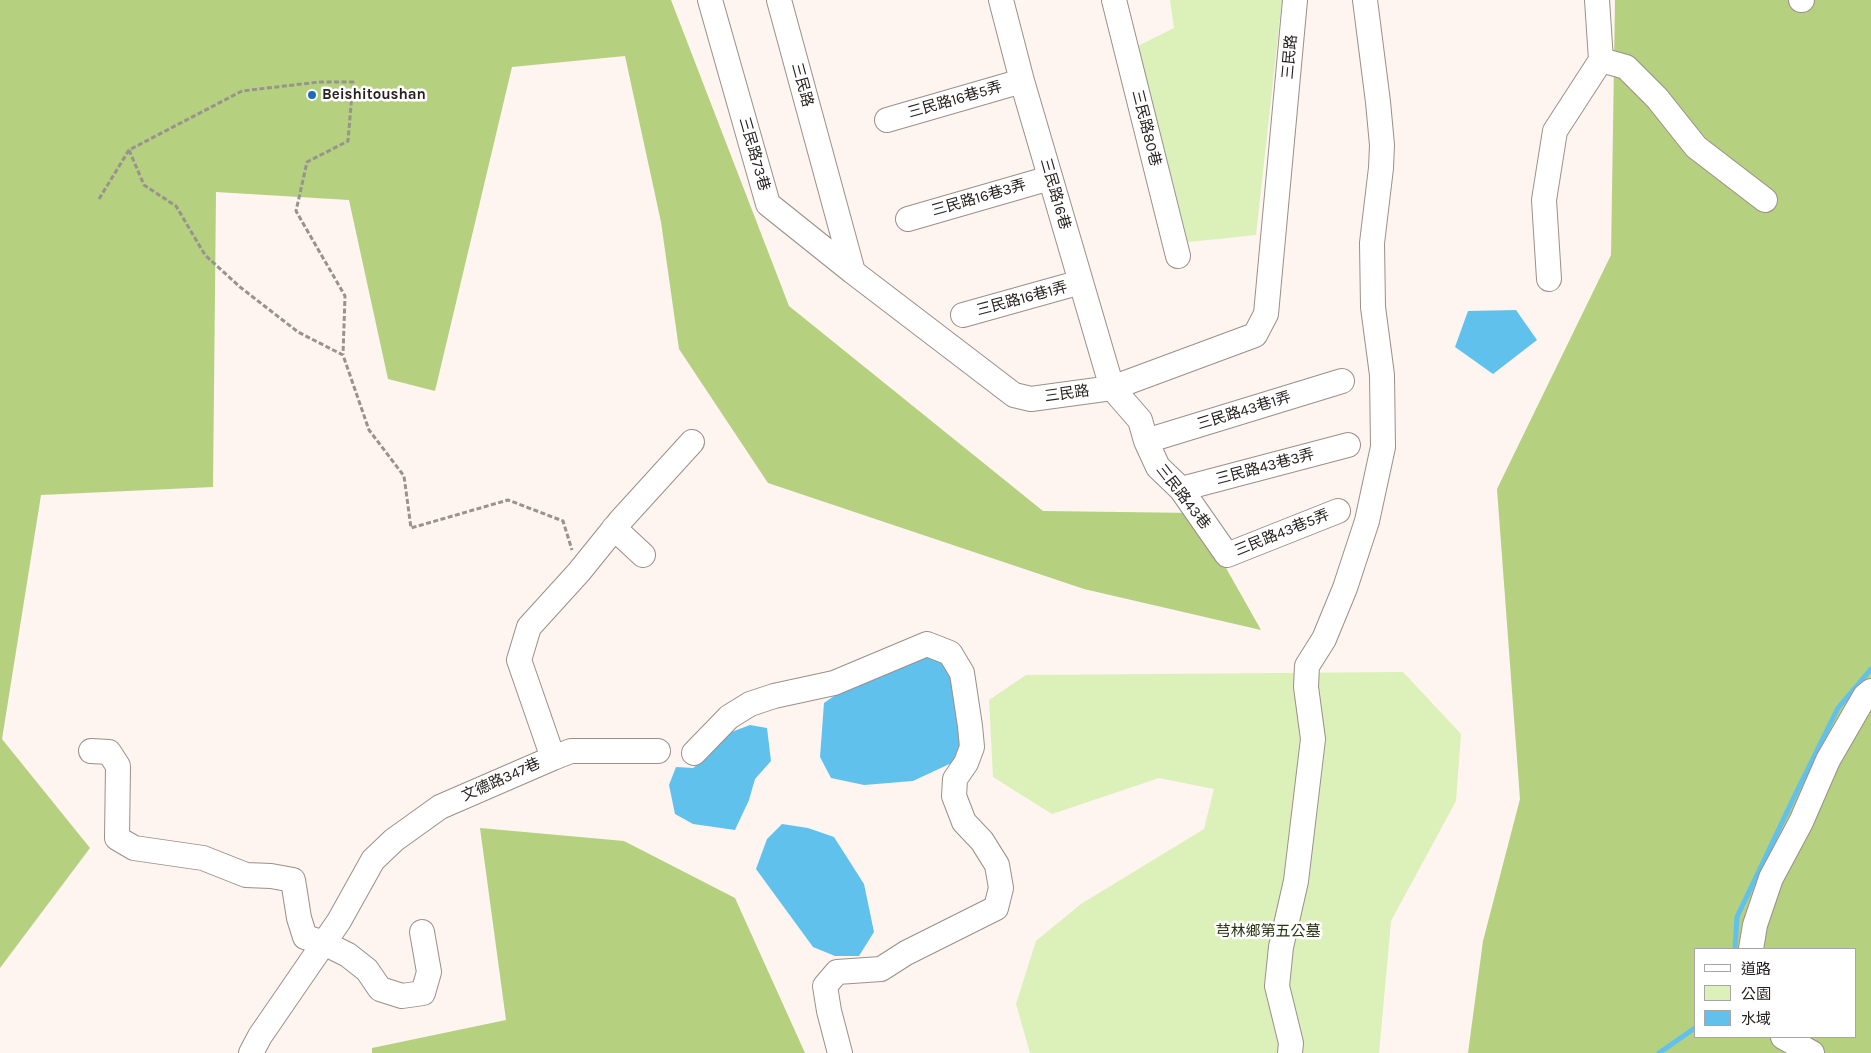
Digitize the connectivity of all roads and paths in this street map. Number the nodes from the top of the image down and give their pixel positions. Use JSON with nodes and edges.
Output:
{"nodes":[{"id":1,"x":710,"y":0,"type":"edge"},
{"id":2,"x":780,"y":0,"type":"edge"},
{"id":3,"x":1001,"y":0,"type":"edge"},
{"id":4,"x":1114,"y":0,"type":"edge"},
{"id":5,"x":1296,"y":0,"type":"edge"},
{"id":6,"x":1365,"y":0,"type":"edge"},
{"id":7,"x":1597,"y":0,"type":"edge"},
{"id":8,"x":1601,"y":60,"type":"junction"},
{"id":9,"x":1022,"y":81,"type":"junction"},
{"id":10,"x":887,"y":120,"type":"dead end"},
{"id":11,"x":129,"y":150,"type":"junction"},
{"id":12,"x":1050,"y":178,"type":"junction"},
{"id":13,"x":99,"y":199,"type":"dead end"},
{"id":14,"x":1765,"y":200,"type":"dead end"},
{"id":15,"x":908,"y":219,"type":"dead end"},
{"id":16,"x":1178,"y":256,"type":"dead end"},
{"id":17,"x":854,"y":272,"type":"junction"},
{"id":18,"x":1549,"y":280,"type":"dead end"},
{"id":19,"x":1081,"y":282,"type":"junction"},
{"id":20,"x":964,"y":315,"type":"dead end"},
{"id":21,"x":343,"y":355,"type":"junction"},
{"id":22,"x":1342,"y":381,"type":"dead end"},
{"id":23,"x":1112,"y":388,"type":"junction"},
{"id":24,"x":1146,"y":440,"type":"junction"},
{"id":25,"x":692,"y":442,"type":"dead end"},
{"id":26,"x":1348,"y":446,"type":"dead end"},
{"id":27,"x":1181,"y":489,"type":"junction"},
{"id":28,"x":1338,"y":511,"type":"dead end"},
{"id":29,"x":614,"y":528,"type":"junction"},
{"id":30,"x":643,"y":555,"type":"dead end"},
{"id":31,"x":1227,"y":555,"type":"joint"},
{"id":32,"x":579,"y":572,"type":"junction"},
{"id":33,"x":1871,"y":691,"type":"edge"},
{"id":34,"x":658,"y":750,"type":"dead end"},
{"id":35,"x":91,"y":751,"type":"dead end"},
{"id":36,"x":694,"y":753,"type":"dead end"},
{"id":37,"x":553,"y":758,"type":"junction"},
{"id":38,"x":422,"y":932,"type":"dead end"},
{"id":39,"x":324,"y":944,"type":"junction"},
{"id":40,"x":1750,"y":948,"type":"edge"},
{"id":41,"x":1785,"y":1038,"type":"edge"},
{"id":42,"x":251,"y":1053,"type":"edge"},
{"id":43,"x":840,"y":1053,"type":"edge"},
{"id":44,"x":1290,"y":1053,"type":"edge"},
{"id":45,"x":1812,"y":1053,"type":"edge"}],
"edges":[{"from":1,"to":17,"type":"street","name":"三民路73巷"},
{"from":2,"to":17,"type":"street","name":"三民路"},
{"from":3,"to":9,"type":"street","name":"三民路16巷"},
{"from":4,"to":16,"type":"street","name":"三民路80巷"},
{"from":5,"to":23,"type":"street","name":"三民路"},
{"from":6,"to":44,"type":"street"},
{"from":7,"to":8,"type":"street"},
{"from":8,"to":14,"type":"street"},
{"from":8,"to":18,"type":"street"},
{"from":9,"to":10,"type":"street","name":"三民路16巷5弄"},
{"from":9,"to":12,"type":"street","name":"三民路16巷"},
{"from":11,"to":13,"type":"path"},
{"from":11,"to":21,"type":"path"},
{"from":11,"to":21,"type":"path"},
{"from":12,"to":15,"type":"street","name":"三民路16巷3弄"},
{"from":12,"to":19,"type":"street","name":"三民路16巷"},
{"from":17,"to":23,"type":"street","name":"三民路"},
{"from":19,"to":20,"type":"street","name":"三民路16巷1弄"},
{"from":19,"to":23,"type":"street","name":"三民路16巷"},
{"from":21,"to":32,"type":"path"},
{"from":22,"to":24,"type":"street","name":"三民路43巷1弄"},
{"from":23,"to":24,"type":"street","name":"三民路43巷"},
{"from":24,"to":27,"type":"street","name":"三民路43巷"},
{"from":25,"to":29,"type":"street","name":"文德路347巷"},
{"from":26,"to":27,"type":"street","name":"三民路43巷3弄"},
{"from":27,"to":31,"type":"street","name":"三民路43巷"},
{"from":28,"to":31,"type":"street","name":"三民路43巷5弄"},
{"from":29,"to":30,"type":"street"},
{"from":29,"to":32,"type":"street","name":"文德路347巷"},
{"from":32,"to":37,"type":"street","name":"文德路347巷"},
{"from":33,"to":40,"type":"street"},
{"from":34,"to":37,"type":"street"},
{"from":35,"to":39,"type":"street"},
{"from":36,"to":43,"type":"street"},
{"from":37,"to":39,"type":"street","name":"文德路347巷"},
{"from":38,"to":39,"type":"street"},
{"from":39,"to":42,"type":"street","name":"文德路347巷"},
{"from":41,"to":45,"type":"street"}]}
